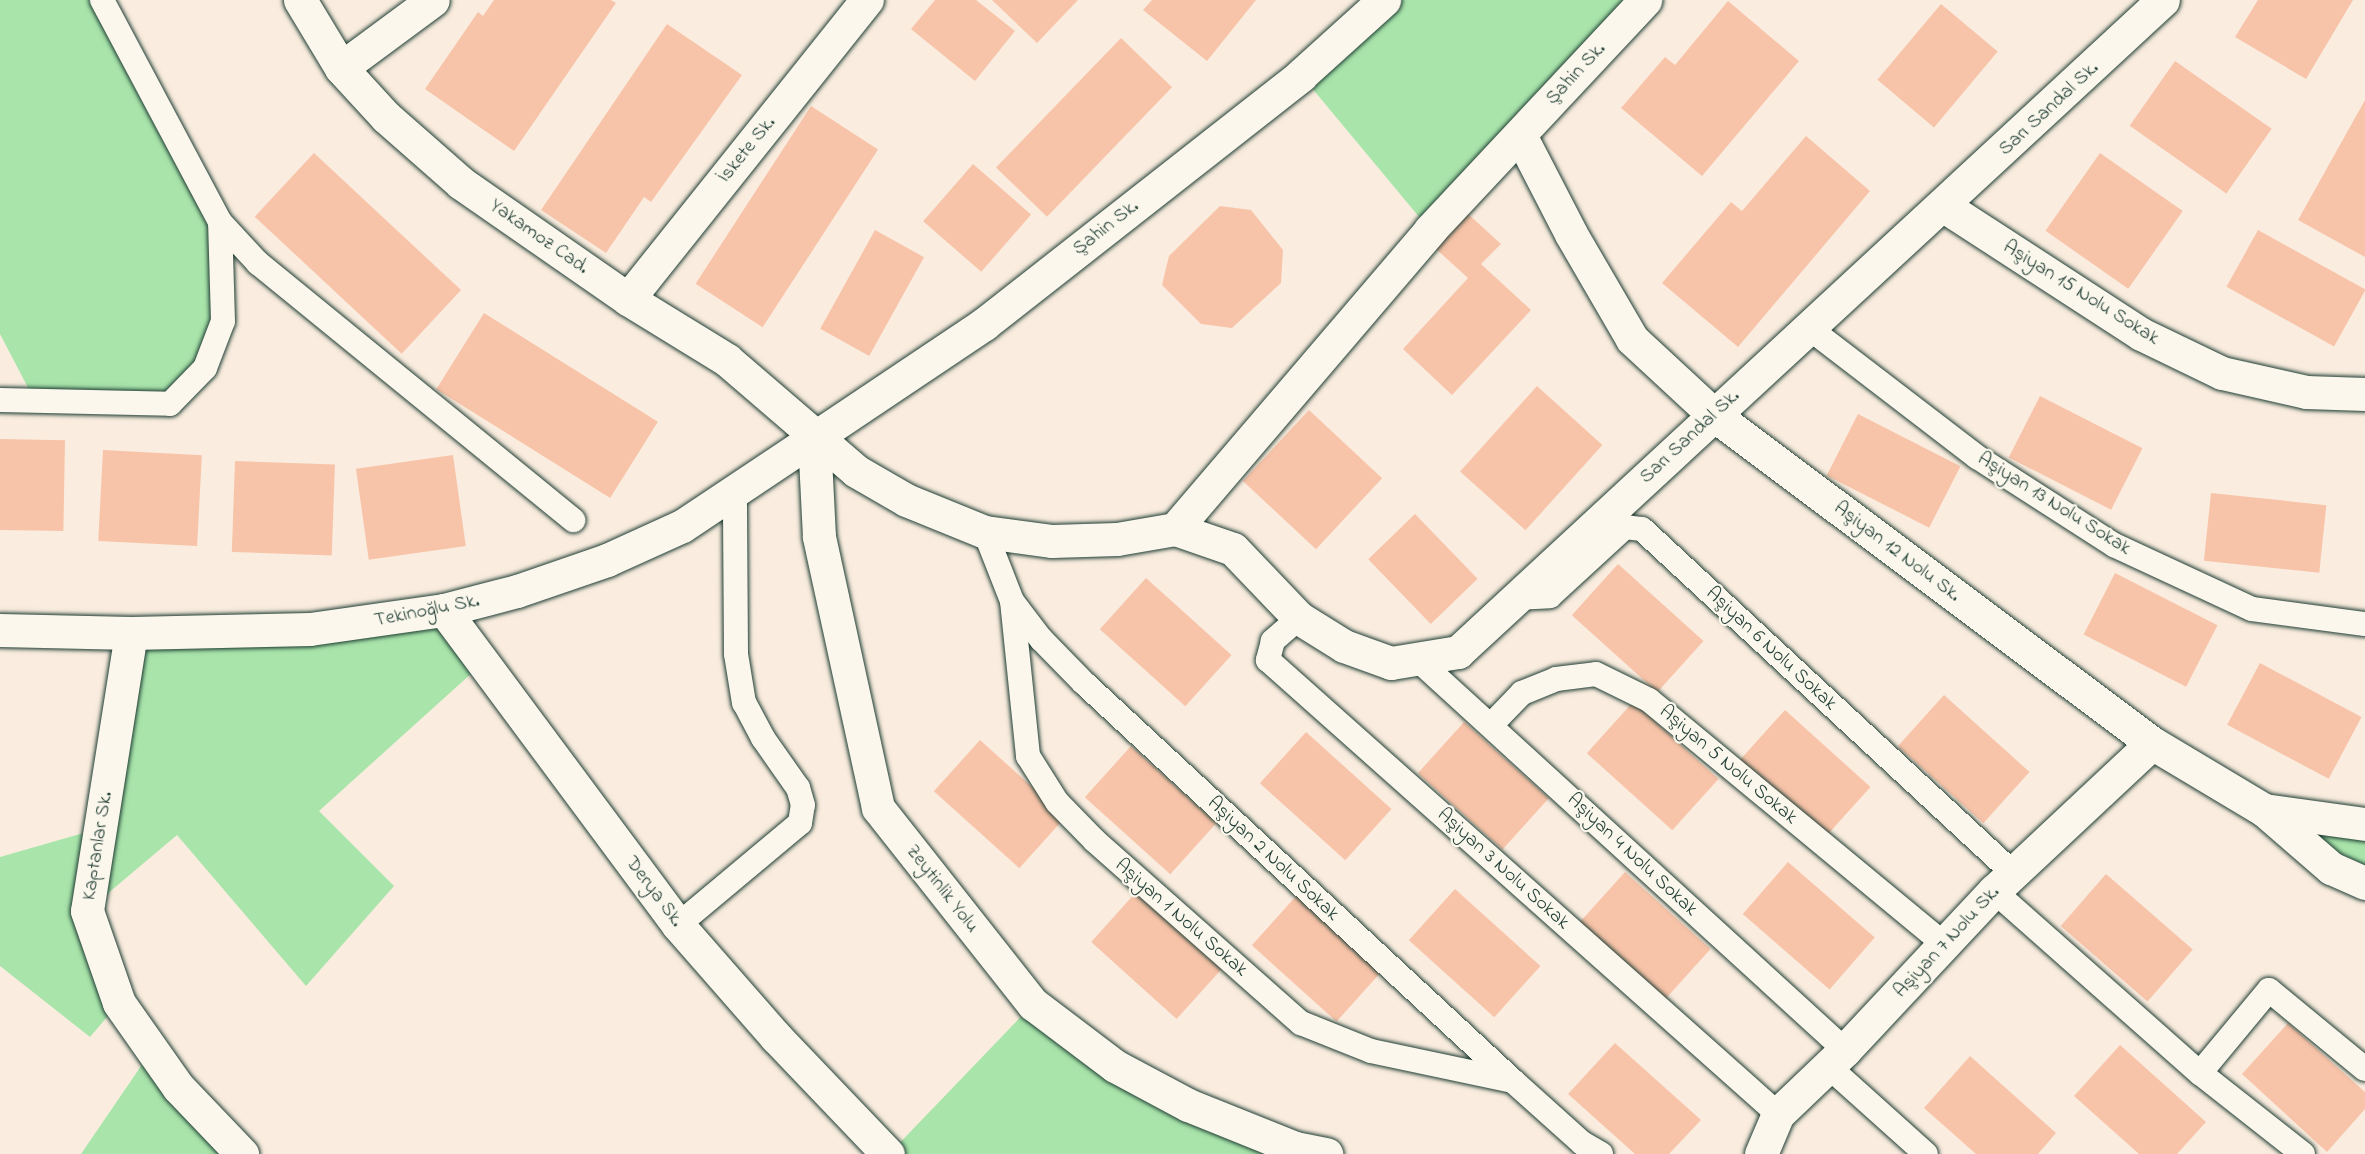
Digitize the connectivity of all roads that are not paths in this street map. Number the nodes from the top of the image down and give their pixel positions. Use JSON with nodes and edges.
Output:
{"nodes":[{"id":1,"x":102,"y":0,"type":"edge"},
{"id":2,"x":300,"y":0,"type":"edge"},
{"id":3,"x":433,"y":0,"type":"edge"},
{"id":4,"x":867,"y":0,"type":"edge"},
{"id":5,"x":1384,"y":0,"type":"edge"},
{"id":6,"x":1645,"y":0,"type":"edge"},
{"id":7,"x":2163,"y":0,"type":"edge"},
{"id":8,"x":341,"y":68,"type":"junction"},
{"id":9,"x":1520,"y":135,"type":"junction"},
{"id":10,"x":1944,"y":206,"type":"junction"},
{"id":11,"x":220,"y":222,"type":"junction"},
{"id":12,"x":628,"y":299,"type":"junction"},
{"id":13,"x":1809,"y":328,"type":"junction"},
{"id":14,"x":2365,"y":394,"type":"edge"},
{"id":15,"x":0,"y":400,"type":"edge"},
{"id":16,"x":1714,"y":415,"type":"junction"},
{"id":17,"x":813,"y":438,"type":"junction"},
{"id":18,"x":735,"y":492,"type":"junction"},
{"id":19,"x":573,"y":520,"type":"dead end"},
{"id":20,"x":1175,"y":529,"type":"junction"},
{"id":21,"x":985,"y":532,"type":"junction"},
{"id":22,"x":1515,"y":598,"type":"junction"},
{"id":23,"x":1012,"y":601,"type":"junction"},
{"id":24,"x":444,"y":610,"type":"junction"},
{"id":25,"x":1299,"y":618,"type":"junction"},
{"id":26,"x":2365,"y":624,"type":"edge"},
{"id":27,"x":0,"y":630,"type":"edge"},
{"id":28,"x":131,"y":633,"type":"junction"},
{"id":29,"x":1418,"y":660,"type":"junction"},
{"id":30,"x":1491,"y":725,"type":"junction"},
{"id":31,"x":2152,"y":743,"type":"junction"},
{"id":32,"x":2264,"y":810,"type":"junction"},
{"id":33,"x":2365,"y":824,"type":"edge"},
{"id":34,"x":2003,"y":882,"type":"junction"},
{"id":35,"x":2365,"y":883,"type":"edge"},
{"id":36,"x":678,"y":925,"type":"junction"},
{"id":37,"x":1945,"y":945,"type":"junction"},
{"id":38,"x":1837,"y":1059,"type":"junction"},
{"id":39,"x":2365,"y":1069,"type":"edge"},
{"id":40,"x":2200,"y":1073,"type":"junction"},
{"id":41,"x":1513,"y":1081,"type":"junction"},
{"id":42,"x":1778,"y":1114,"type":"junction"},
{"id":43,"x":238,"y":1152,"type":"edge"},
{"id":44,"x":888,"y":1154,"type":"edge"},
{"id":45,"x":1326,"y":1154,"type":"edge"},
{"id":46,"x":1601,"y":1154,"type":"edge"},
{"id":47,"x":1761,"y":1154,"type":"edge"},
{"id":48,"x":1926,"y":1154,"type":"edge"},
{"id":49,"x":2303,"y":1154,"type":"edge"}],
"edges":[{"from":1,"to":11,"type":"lane"},
{"from":2,"to":8,"type":"street","name":"Yakamoz Cad."},
{"from":3,"to":8,"type":"street"},
{"from":4,"to":12,"type":"street","name":"İskete Sk."},
{"from":5,"to":17,"type":"street","name":"Şahin Sk."},
{"from":6,"to":9,"type":"street","name":"Şahin Sk."},
{"from":7,"to":10,"type":"street","name":"Sarı Sandal Sk."},
{"from":8,"to":12,"type":"street","name":"Yakamoz Cad."},
{"from":9,"to":16,"type":"street","name":"Aşiyan 12 Nolu Sk."},
{"from":9,"to":20,"type":"street","name":"Şahin Sk."},
{"from":10,"to":13,"type":"street","name":"Sarı Sandal Sk."},
{"from":10,"to":14,"type":"street","name":"Aşiyan 15 Nolu Sokak"},
{"from":11,"to":15,"type":"lane"},
{"from":11,"to":19,"type":"lane"},
{"from":12,"to":17,"type":"street","name":"Yakamoz Cad."},
{"from":13,"to":16,"type":"street","name":"Sarı Sandal Sk."},
{"from":13,"to":26,"type":"lane","name":"Aşiyan 13 Nolu Sokak"},
{"from":16,"to":22,"type":"street","name":"Sarı Sandal Sk."},
{"from":16,"to":31,"type":"street","name":"Aşiyan 12 Nolu Sk."},
{"from":17,"to":18,"type":"street","name":"Tekinoğlu Sk."},
{"from":17,"to":21,"type":"street","name":"Yakamoz Cad."},
{"from":17,"to":45,"type":"street","name":"Zeytinlik Yolu"},
{"from":18,"to":24,"type":"street","name":"Tekinoğlu Sk."},
{"from":18,"to":36,"type":"lane"},
{"from":20,"to":21,"type":"street","name":"Yakamoz Cad."},
{"from":20,"to":25,"type":"street","name":"Sarı Sandal Sk."},
{"from":21,"to":23,"type":"lane","name":"Aşiyan 2 Nolu Sokak"},
{"from":22,"to":29,"type":"street","name":"Sarı Sandal Sk."},
{"from":22,"to":34,"type":"lane","name":"Aşiyan 6 Nolu Sokak"},
{"from":23,"to":41,"type":"lane","name":"Aşiyan 2 Nolu Sokak"},
{"from":23,"to":41,"type":"lane","name":"Aşiyan 1 Nolu Sokak"},
{"from":24,"to":28,"type":"street","name":"Tekinoğlu Sk."},
{"from":24,"to":36,"type":"street","name":"Derya Sk."},
{"from":25,"to":29,"type":"street","name":"Sarı Sandal Sk."},
{"from":25,"to":42,"type":"lane","name":"Aşiyan 3 Nolu Sokak"},
{"from":27,"to":28,"type":"street","name":"Tekinoğlu Sk."},
{"from":28,"to":43,"type":"street","name":"Kaptanlar Sk."},
{"from":29,"to":30,"type":"lane","name":"Aşiyan 4 Nolu Sokak"},
{"from":30,"to":37,"type":"lane","name":"Aşiyan 5 Nolu Sokak"},
{"from":30,"to":38,"type":"lane","name":"Aşiyan 4 Nolu Sokak"},
{"from":31,"to":32,"type":"street","name":"Aşiyan 12 Nolu Sk."},
{"from":31,"to":34,"type":"street","name":"Aşiyan 7 Nolu Sk."},
{"from":32,"to":33,"type":"street"},
{"from":32,"to":35,"type":"street","name":"Aşiyan 12 Nolu Sk."},
{"from":34,"to":37,"type":"street","name":"Aşiyan 7 Nolu Sk."},
{"from":34,"to":40,"type":"lane","name":"Aşiyan 6 Nolu Sokak"},
{"from":36,"to":44,"type":"street","name":"Derya Sk."},
{"from":37,"to":38,"type":"street","name":"Aşiyan 7 Nolu Sk."},
{"from":38,"to":42,"type":"street","name":"Aşiyan 7 Nolu Sk."},
{"from":38,"to":48,"type":"lane","name":"Aşiyan 4 Nolu Sokak"},
{"from":39,"to":40,"type":"lane"},
{"from":40,"to":49,"type":"lane","name":"Aşiyan 6 Nolu Sokak"},
{"from":41,"to":46,"type":"lane","name":"Aşiyan 2 Nolu Sokak"},
{"from":42,"to":47,"type":"street","name":"Aşiyan 7 Nolu Sk."}]}
